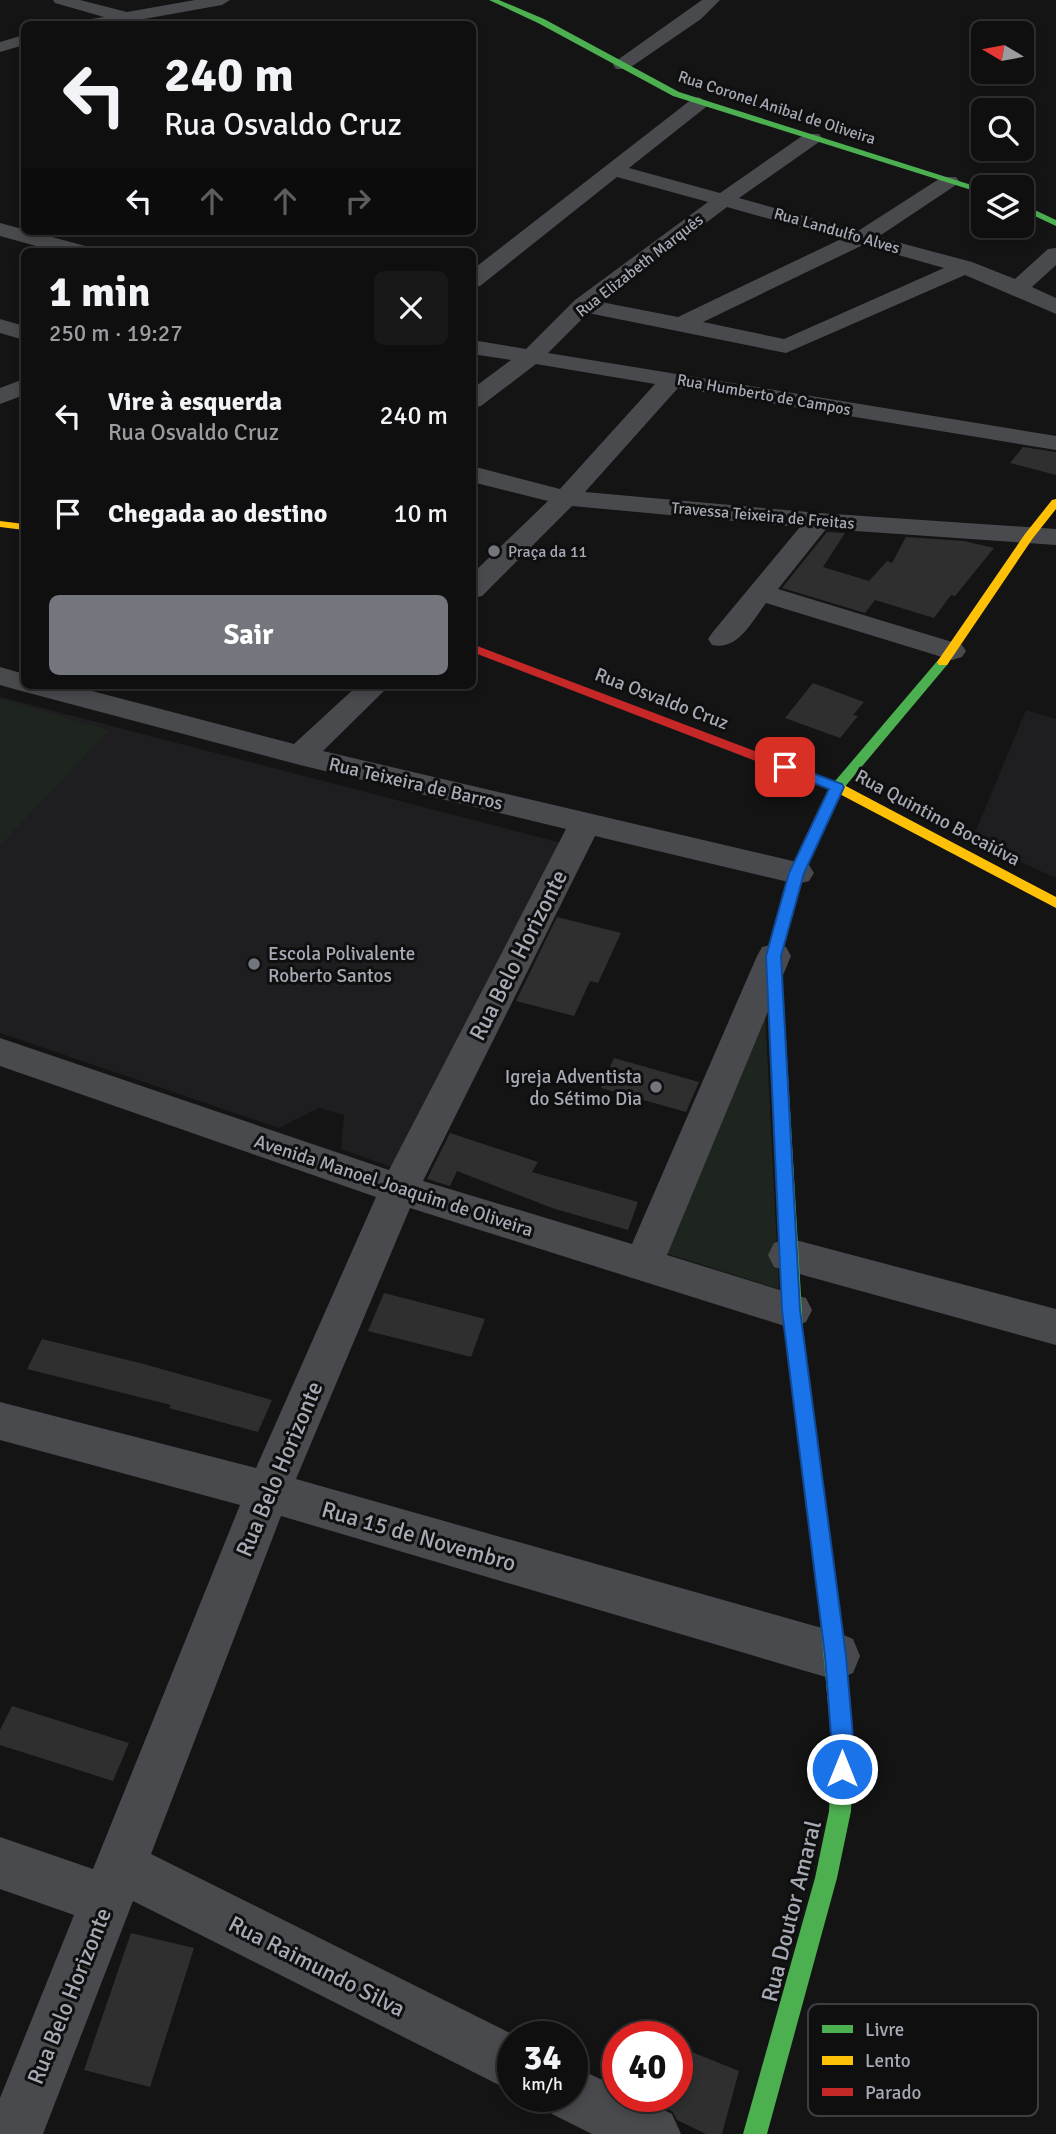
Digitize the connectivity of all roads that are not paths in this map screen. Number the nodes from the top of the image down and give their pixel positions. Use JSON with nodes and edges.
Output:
{"nodes":[{"id":1,"x":61,"y":0,"type":"edge"},
{"id":2,"x":222,"y":0,"type":"edge"},
{"id":3,"x":493,"y":0,"type":"edge"},
{"id":4,"x":712,"y":0,"type":"edge"},
{"id":5,"x":130,"y":18,"type":"junction"},
{"id":6,"x":110,"y":21,"type":"edge"},
{"id":7,"x":0,"y":35,"type":"edge"},
{"id":8,"x":21,"y":40,"type":"edge"},
{"id":9,"x":21,"y":42,"type":"edge"},
{"id":10,"x":0,"y":47,"type":"edge"},
{"id":11,"x":622,"y":65,"type":"junction"},
{"id":12,"x":699,"y":103,"type":"junction"},
{"id":13,"x":812,"y":138,"type":"junction"},
{"id":14,"x":612,"y":169,"type":"junction"},
{"id":15,"x":948,"y":181,"type":"junction"},
{"id":16,"x":971,"y":188,"type":"edge"},
{"id":17,"x":725,"y":199,"type":"junction"},
{"id":18,"x":1034,"y":213,"type":"edge"},
{"id":19,"x":1056,"y":223,"type":"edge"},
{"id":20,"x":0,"y":229,"type":"edge"},
{"id":21,"x":21,"y":234,"type":"edge"},
{"id":22,"x":23,"y":235,"type":"joint"},
{"id":23,"x":863,"y":237,"type":"junction"},
{"id":24,"x":0,"y":247,"type":"edge"},
{"id":25,"x":67,"y":248,"type":"edge"},
{"id":26,"x":1056,"y":254,"type":"edge"},
{"id":27,"x":964,"y":267,"type":"junction"},
{"id":28,"x":476,"y":278,"type":"edge"},
{"id":29,"x":1018,"y":288,"type":"junction"},
{"id":30,"x":583,"y":305,"type":"junction"},
{"id":31,"x":1056,"y":307,"type":"edge"},
{"id":32,"x":0,"y":326,"type":"edge"},
{"id":33,"x":678,"y":326,"type":"junction"},
{"id":34,"x":21,"y":332,"type":"edge"},
{"id":35,"x":476,"y":348,"type":"edge"},
{"id":36,"x":531,"y":356,"type":"junction"},
{"id":37,"x":673,"y":379,"type":"junction"},
{"id":38,"x":21,"y":387,"type":"edge"},
{"id":39,"x":0,"y":397,"type":"edge"},
{"id":40,"x":476,"y":398,"type":"edge"},
{"id":41,"x":1056,"y":443,"type":"edge"},
{"id":42,"x":476,"y":475,"type":"edge"},
{"id":43,"x":566,"y":499,"type":"junction"},
{"id":44,"x":1056,"y":502,"type":"edge"},
{"id":45,"x":819,"y":521,"type":"junction"},
{"id":46,"x":0,"y":524,"type":"edge"},
{"id":47,"x":21,"y":527,"type":"edge"},
{"id":48,"x":1029,"y":536,"type":"junction"},
{"id":49,"x":1056,"y":537,"type":"edge"},
{"id":50,"x":476,"y":586,"type":"edge"},
{"id":51,"x":762,"y":593,"type":"junction"},
{"id":52,"x":723,"y":639,"type":"dead end"},
{"id":53,"x":476,"y":650,"type":"edge"},
{"id":54,"x":952,"y":651,"type":"junction"},
{"id":55,"x":0,"y":676,"type":"edge"},
{"id":56,"x":21,"y":681,"type":"edge"},
{"id":57,"x":66,"y":689,"type":"edge"},
{"id":58,"x":371,"y":689,"type":"edge"},
{"id":59,"x":104,"y":693,"type":"edge"},
{"id":60,"x":300,"y":755,"type":"junction"},
{"id":61,"x":837,"y":787,"type":"junction"},
{"id":62,"x":586,"y":822,"type":"junction"},
{"id":63,"x":797,"y":873,"type":"junction"},
{"id":64,"x":1056,"y":903,"type":"edge"},
{"id":65,"x":774,"y":956,"type":"junction"},
{"id":66,"x":0,"y":1052,"type":"edge"},
{"id":67,"x":399,"y":1189,"type":"junction"},
{"id":68,"x":788,"y":1255,"type":"junction"},
{"id":69,"x":643,"y":1265,"type":"junction"},
{"id":70,"x":791,"y":1310,"type":"junction"},
{"id":71,"x":1056,"y":1327,"type":"edge"},
{"id":72,"x":0,"y":1421,"type":"edge"},
{"id":73,"x":268,"y":1492,"type":"junction"},
{"id":74,"x":836,"y":1656,"type":"junction"},
{"id":75,"x":0,"y":1863,"type":"edge"},
{"id":76,"x":114,"y":1884,"type":"junction"},
{"id":77,"x":497,"y":2057,"type":"edge"},
{"id":78,"x":588,"y":2102,"type":"edge"},
{"id":79,"x":14,"y":2134,"type":"edge"},
{"id":80,"x":652,"y":2134,"type":"edge"},
{"id":81,"x":755,"y":2134,"type":"edge"}],
"edges":[{"from":1,"to":5,"type":"street"},
{"from":2,"to":5,"type":"street"},
{"from":3,"to":11,"type":"street","name":"Rua Coronel Anibal de Oliveira"},
{"from":4,"to":11,"type":"street"},
{"from":5,"to":6,"type":"street"},
{"from":7,"to":8,"type":"street"},
{"from":9,"to":10,"type":"street"},
{"from":11,"to":12,"type":"street","name":"Rua Coronel Anibal de Oliveira"},
{"from":12,"to":13,"type":"street","name":"Rua Coronel Anibal de Oliveira"},
{"from":12,"to":14,"type":"street"},
{"from":13,"to":15,"type":"street","name":"Rua Coronel Anibal de Oliveira"},
{"from":13,"to":17,"type":"street","name":"Rua Elizabeth Marquês"},
{"from":14,"to":17,"type":"street","name":"Rua Landulfo Alves"},
{"from":14,"to":28,"type":"street"},
{"from":15,"to":16,"type":"street","name":"Rua Coronel Anibal de Oliveira"},
{"from":15,"to":23,"type":"street"},
{"from":17,"to":23,"type":"street","name":"Rua Landulfo Alves"},
{"from":17,"to":30,"type":"street","name":"Rua Elizabeth Marquês"},
{"from":18,"to":19,"type":"street"},
{"from":20,"to":21,"type":"street"},
{"from":22,"to":24,"type":"street"},
{"from":22,"to":25,"type":"street"},
{"from":23,"to":27,"type":"street","name":"Rua Landulfo Alves"},
{"from":23,"to":33,"type":"street"},
{"from":26,"to":29,"type":"street"},
{"from":27,"to":29,"type":"street","name":"Rua Landulfo Alves"},
{"from":27,"to":33,"type":"street"},
{"from":29,"to":31,"type":"street","name":"Rua Landulfo Alves"},
{"from":30,"to":33,"type":"street"},
{"from":30,"to":36,"type":"street","name":"Rua Elizabeth Marquês"},
{"from":32,"to":34,"type":"street"},
{"from":35,"to":36,"type":"street","name":"Rua Humberto de Campos"},
{"from":36,"to":37,"type":"street","name":"Rua Humberto de Campos"},
{"from":36,"to":40,"type":"street","name":"Rua Elizabeth Marquês"},
{"from":37,"to":41,"type":"street","name":"Rua Humberto de Campos"},
{"from":37,"to":43,"type":"street"},
{"from":38,"to":39,"type":"street"},
{"from":42,"to":43,"type":"street","name":"Travessa Teixeira de Freitas"},
{"from":43,"to":45,"type":"street","name":"Travessa Teixeira de Freitas"},
{"from":43,"to":50,"type":"street"},
{"from":44,"to":48,"type":"street"},
{"from":45,"to":48,"type":"street","name":"Travessa Teixeira de Freitas"},
{"from":45,"to":51,"type":"street"},
{"from":46,"to":47,"type":"street"},
{"from":48,"to":49,"type":"street","name":"Travessa Teixeira de Freitas"},
{"from":48,"to":54,"type":"street"},
{"from":51,"to":52,"type":"street"},
{"from":51,"to":54,"type":"street"},
{"from":53,"to":61,"type":"street","name":"Rua Osvaldo Cruz"},
{"from":54,"to":61,"type":"street"},
{"from":55,"to":56,"type":"street"},
{"from":57,"to":59,"type":"street","name":"Rua Teixeira de Barros"},
{"from":58,"to":60,"type":"street"},
{"from":59,"to":60,"type":"street","name":"Rua Teixeira de Barros"},
{"from":60,"to":62,"type":"street","name":"Rua Teixeira de Barros"},
{"from":61,"to":63,"type":"street","name":"Rua Doutor Amaral"},
{"from":61,"to":64,"type":"street","name":"Rua Quintino Bocaiúva"},
{"from":62,"to":63,"type":"street","name":"Rua Teixeira de Barros"},
{"from":62,"to":67,"type":"street","name":"Rua Belo Horizonte"},
{"from":63,"to":65,"type":"street","name":"Rua Doutor Amaral"},
{"from":65,"to":68,"type":"street","name":"Rua Doutor Amaral"},
{"from":65,"to":69,"type":"street"},
{"from":66,"to":67,"type":"street","name":"Avenida Manoel Joaquim de Oliveira"},
{"from":67,"to":69,"type":"street","name":"Avenida Manoel Joaquim de Oliveira"},
{"from":67,"to":73,"type":"street","name":"Rua Belo Horizonte"},
{"from":68,"to":70,"type":"street","name":"Rua Doutor Amaral"},
{"from":68,"to":71,"type":"street"},
{"from":69,"to":70,"type":"street","name":"Avenida Manoel Joaquim de Oliveira"},
{"from":70,"to":74,"type":"street","name":"Rua Doutor Amaral"},
{"from":72,"to":73,"type":"street","name":"Rua 15 de Novembro"},
{"from":73,"to":74,"type":"street","name":"Rua 15 de Novembro"},
{"from":73,"to":76,"type":"street","name":"Rua Belo Horizonte"},
{"from":74,"to":81,"type":"street","name":"Rua Doutor Amaral"},
{"from":75,"to":76,"type":"street","name":"Rua Raimundo Silva"},
{"from":76,"to":77,"type":"street","name":"Rua Raimundo Silva"},
{"from":76,"to":79,"type":"street","name":"Rua Belo Horizonte"},
{"from":78,"to":80,"type":"street"}]}
